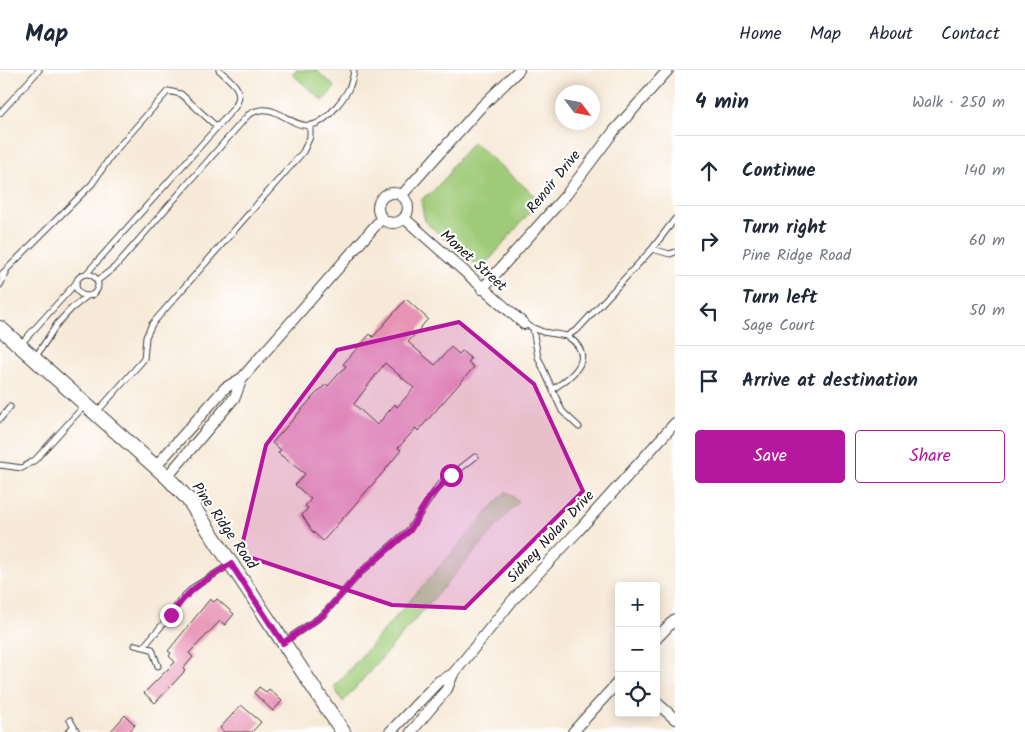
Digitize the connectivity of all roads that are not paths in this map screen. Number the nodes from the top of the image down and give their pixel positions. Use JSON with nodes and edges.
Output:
{"nodes":[{"id":1,"x":39,"y":70,"type":"edge"},
{"id":2,"x":219,"y":70,"type":"edge"},
{"id":3,"x":354,"y":70,"type":"edge"},
{"id":4,"x":518,"y":70,"type":"edge"},
{"id":5,"x":668,"y":70,"type":"edge"},
{"id":6,"x":0,"y":113,"type":"edge"},
{"id":7,"x":310,"y":126,"type":"junction"},
{"id":8,"x":217,"y":127,"type":"junction"},
{"id":9,"x":401,"y":196,"type":"junction"},
{"id":10,"x":382,"y":218,"type":"junction"},
{"id":11,"x":404,"y":218,"type":"junction"},
{"id":12,"x":675,"y":219,"type":"edge"},
{"id":13,"x":652,"y":249,"type":"junction"},
{"id":14,"x":675,"y":252,"type":"edge"},
{"id":15,"x":8,"y":270,"type":"junction"},
{"id":16,"x":86,"y":274,"type":"junction"},
{"id":17,"x":0,"y":276,"type":"edge"},
{"id":18,"x":97,"y":281,"type":"junction"},
{"id":19,"x":76,"y":282,"type":"junction"},
{"id":20,"x":0,"y":285,"type":"edge"},
{"id":21,"x":482,"y":289,"type":"junction"},
{"id":22,"x":87,"y":296,"type":"junction"},
{"id":23,"x":528,"y":327,"type":"junction"},
{"id":24,"x":0,"y":328,"type":"edge"},
{"id":25,"x":568,"y":336,"type":"junction"},
{"id":26,"x":20,"y":345,"type":"junction"},
{"id":27,"x":35,"y":359,"type":"junction"},
{"id":28,"x":242,"y":378,"type":"junction"},
{"id":29,"x":553,"y":390,"type":"junction"},
{"id":30,"x":10,"y":407,"type":"dead end"},
{"id":31,"x":91,"y":409,"type":"junction"},
{"id":32,"x":0,"y":419,"type":"edge"},
{"id":33,"x":675,"y":423,"type":"edge"},
{"id":34,"x":579,"y":427,"type":"dead end"},
{"id":35,"x":475,"y":457,"type":"dead end"},
{"id":36,"x":0,"y":465,"type":"edge"},
{"id":37,"x":155,"y":467,"type":"junction"},
{"id":38,"x":167,"y":477,"type":"junction"},
{"id":39,"x":231,"y":564,"type":"junction"},
{"id":40,"x":675,"y":618,"type":"edge"},
{"id":41,"x":660,"y":635,"type":"edge"},
{"id":42,"x":283,"y":643,"type":"junction"},
{"id":43,"x":135,"y":645,"type":"dead end"},
{"id":44,"x":144,"y":646,"type":"junction"},
{"id":45,"x":158,"y":666,"type":"dead end"},
{"id":46,"x":453,"y":674,"type":"junction"},
{"id":47,"x":615,"y":685,"type":"edge"},
{"id":48,"x":660,"y":706,"type":"edge"},
{"id":49,"x":675,"y":719,"type":"edge"},
{"id":50,"x":70,"y":720,"type":"dead end"},
{"id":51,"x":75,"y":729,"type":"edge"},
{"id":52,"x":68,"y":732,"type":"edge"},
{"id":53,"x":343,"y":732,"type":"edge"},
{"id":54,"x":390,"y":732,"type":"edge"},
{"id":55,"x":411,"y":732,"type":"edge"},
{"id":56,"x":573,"y":732,"type":"edge"}],
"edges":[{"from":1,"to":6,"type":"lane"},
{"from":2,"to":8,"type":"lane"},
{"from":3,"to":7,"type":"lane"},
{"from":4,"to":9,"type":"street"},
{"from":5,"to":21,"type":"street","name":"Renoir Drive"},
{"from":7,"to":18,"type":"lane"},
{"from":7,"to":31,"type":"lane"},
{"from":8,"to":15,"type":"lane"},
{"from":8,"to":16,"type":"lane"},
{"from":9,"to":10,"type":"street"},
{"from":9,"to":11,"type":"street"},
{"from":10,"to":11,"type":"street"},
{"from":10,"to":28,"type":"street"},
{"from":11,"to":21,"type":"street","name":"Monet Street"},
{"from":12,"to":13,"type":"lane"},
{"from":13,"to":14,"type":"lane"},
{"from":13,"to":25,"type":"lane"},
{"from":15,"to":17,"type":"lane"},
{"from":15,"to":20,"type":"lane"},
{"from":16,"to":18,"type":"lane"},
{"from":16,"to":19,"type":"lane"},
{"from":18,"to":22,"type":"lane"},
{"from":19,"to":22,"type":"lane"},
{"from":19,"to":26,"type":"lane"},
{"from":21,"to":23,"type":"street","name":"Monet Street"},
{"from":22,"to":27,"type":"lane"},
{"from":23,"to":25,"type":"lane"},
{"from":23,"to":29,"type":"lane"},
{"from":24,"to":26,"type":"street","name":"Pine Ridge Road"},
{"from":25,"to":29,"type":"lane"},
{"from":26,"to":27,"type":"street","name":"Pine Ridge Road"},
{"from":27,"to":31,"type":"street","name":"Pine Ridge Road"},
{"from":28,"to":37,"type":"street"},
{"from":28,"to":38,"type":"street"},
{"from":29,"to":34,"type":"lane"},
{"from":30,"to":32,"type":"lane"},
{"from":31,"to":36,"type":"lane"},
{"from":31,"to":37,"type":"street","name":"Pine Ridge Road"},
{"from":33,"to":46,"type":"street","name":"Sidney Nolan Drive"},
{"from":35,"to":42,"type":"lane"},
{"from":37,"to":38,"type":"street","name":"Pine Ridge Road"},
{"from":38,"to":39,"type":"street","name":"Pine Ridge Road"},
{"from":39,"to":42,"type":"street","name":"Pine Ridge Road"},
{"from":39,"to":44,"type":"lane"},
{"from":40,"to":41,"type":"street"},
{"from":42,"to":53,"type":"street","name":"Pine Ridge Road"},
{"from":43,"to":44,"type":"lane"},
{"from":44,"to":45,"type":"lane"},
{"from":46,"to":54,"type":"street","name":"Sidney Nolan Drive"},
{"from":46,"to":55,"type":"street","name":"Sidney Nolan Drive"},
{"from":47,"to":56,"type":"street"},
{"from":48,"to":49,"type":"street"},
{"from":50,"to":51,"type":"lane"},
{"from":51,"to":52,"type":"lane"}]}
